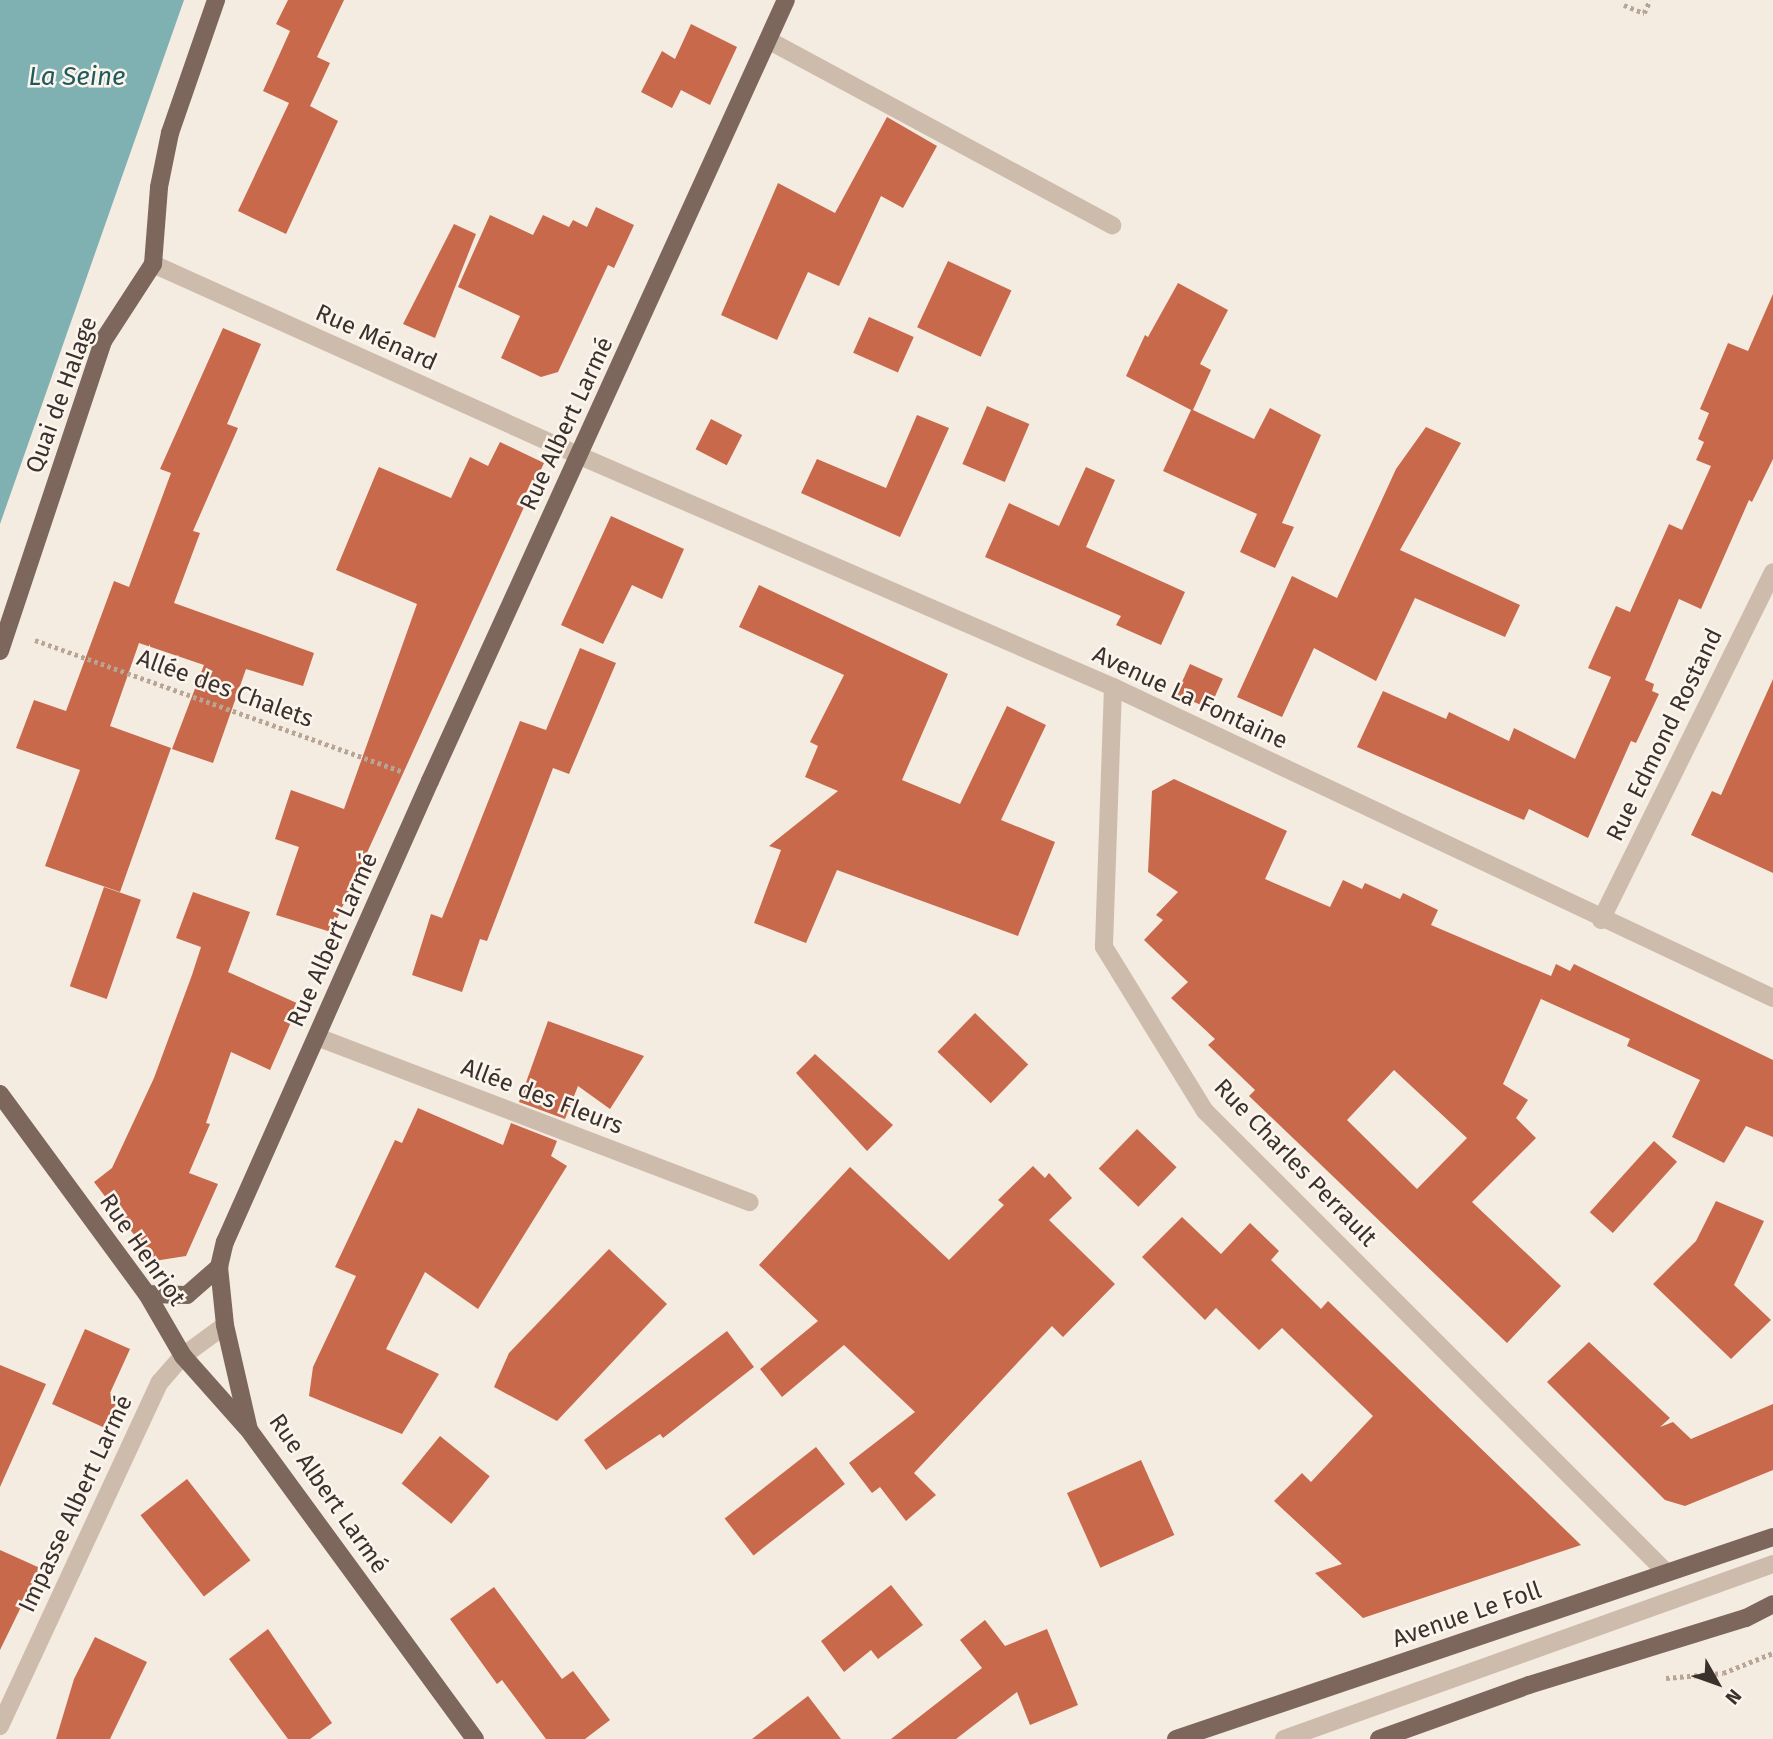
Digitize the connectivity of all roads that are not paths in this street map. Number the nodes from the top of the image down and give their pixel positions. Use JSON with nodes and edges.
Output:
{"nodes":[{"id":1,"x":216,"y":0,"type":"edge"},
{"id":2,"x":786,"y":0,"type":"edge"},
{"id":3,"x":768,"y":40,"type":"junction"},
{"id":4,"x":1112,"y":225,"type":"dead end"},
{"id":5,"x":153,"y":264,"type":"junction"},
{"id":6,"x":580,"y":456,"type":"junction"},
{"id":7,"x":1773,"y":572,"type":"edge"},
{"id":8,"x":0,"y":651,"type":"edge"},
{"id":9,"x":1113,"y":687,"type":"junction"},
{"id":10,"x":1601,"y":920,"type":"junction"},
{"id":11,"x":1773,"y":998,"type":"edge"},
{"id":12,"x":317,"y":1037,"type":"junction"},
{"id":13,"x":0,"y":1094,"type":"edge"},
{"id":14,"x":750,"y":1202,"type":"dead end"},
{"id":15,"x":219,"y":1267,"type":"junction"},
{"id":16,"x":147,"y":1294,"type":"junction"},
{"id":17,"x":225,"y":1325,"type":"junction"},
{"id":18,"x":183,"y":1356,"type":"junction"},
{"id":19,"x":249,"y":1430,"type":"junction"},
{"id":20,"x":1773,"y":1537,"type":"edge"},
{"id":21,"x":1773,"y":1564,"type":"edge"},
{"id":22,"x":1666,"y":1572,"type":"junction"},
{"id":23,"x":1773,"y":1604,"type":"edge"},
{"id":24,"x":0,"y":1726,"type":"edge"},
{"id":25,"x":475,"y":1739,"type":"edge"},
{"id":26,"x":1176,"y":1739,"type":"edge"},
{"id":27,"x":1284,"y":1739,"type":"edge"},
{"id":28,"x":1379,"y":1739,"type":"edge"}],
"edges":[{"from":1,"to":5,"type":"main road","name":"Quai de Halage"},
{"from":2,"to":3,"type":"main road","name":"Rue Albert Larmé"},
{"from":3,"to":4,"type":"street"},
{"from":3,"to":6,"type":"main road","name":"Rue Albert Larmé"},
{"from":5,"to":6,"type":"street","name":"Rue Ménard"},
{"from":5,"to":8,"type":"main road","name":"Quai de Halage"},
{"from":6,"to":9,"type":"street","name":"Avenue La Fontaine"},
{"from":6,"to":12,"type":"main road","name":"Rue Albert Larmé"},
{"from":7,"to":10,"type":"street","name":"Rue Edmond Rostand"},
{"from":9,"to":10,"type":"street","name":"Avenue La Fontaine"},
{"from":9,"to":22,"type":"street","name":"Rue Charles Perrault"},
{"from":10,"to":11,"type":"street","name":"Avenue La Fontaine"},
{"from":12,"to":14,"type":"street","name":"Allée des Fleurs"},
{"from":12,"to":15,"type":"main road","name":"Rue Albert Larmé"},
{"from":13,"to":16,"type":"main road","name":"Rue Henriot"},
{"from":15,"to":16,"type":"main road"},
{"from":15,"to":17,"type":"main road","name":"Rue Albert Larmé"},
{"from":16,"to":18,"type":"main road","name":"Rue Henriot"},
{"from":17,"to":18,"type":"street","name":"Impasse Albert Larmé"},
{"from":17,"to":19,"type":"main road","name":"Rue Albert Larmé"},
{"from":18,"to":19,"type":"main road","name":"Rue Henriot"},
{"from":18,"to":24,"type":"street","name":"Impasse Albert Larmé"},
{"from":19,"to":25,"type":"main road","name":"Rue Albert Larmé"},
{"from":20,"to":22,"type":"main road","name":"Avenue Le Foll"},
{"from":21,"to":27,"type":"street"},
{"from":22,"to":26,"type":"main road","name":"Avenue Le Foll"},
{"from":23,"to":28,"type":"main road"}]}
